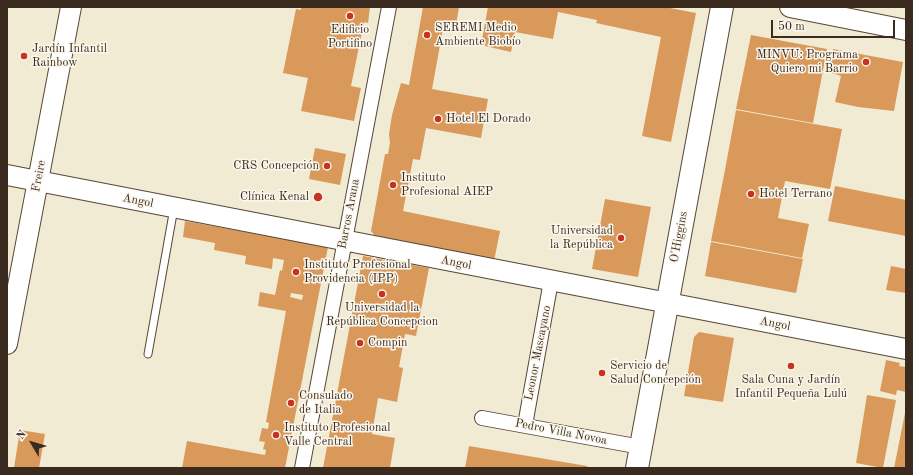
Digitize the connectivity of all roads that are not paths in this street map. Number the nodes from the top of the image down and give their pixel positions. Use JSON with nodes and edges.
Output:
{"nodes":[{"id":1,"x":71,"y":7,"type":"edge"},
{"id":2,"x":389,"y":7,"type":"edge"},
{"id":3,"x":722,"y":7,"type":"edge"},
{"id":4,"x":790,"y":7,"type":"edge"},
{"id":5,"x":906,"y":30,"type":"edge"},
{"id":6,"x":7,"y":175,"type":"edge"},
{"id":7,"x":38,"y":181,"type":"junction"},
{"id":8,"x":174,"y":208,"type":"junction"},
{"id":9,"x":344,"y":241,"type":"junction"},
{"id":10,"x":551,"y":281,"type":"junction"},
{"id":11,"x":667,"y":303,"type":"junction"},
{"id":12,"x":7,"y":344,"type":"edge"},
{"id":13,"x":906,"y":349,"type":"edge"},
{"id":14,"x":148,"y":354,"type":"dead end"},
{"id":15,"x":482,"y":418,"type":"dead end"},
{"id":16,"x":525,"y":425,"type":"junction"},
{"id":17,"x":639,"y":458,"type":"edge"},
{"id":18,"x":302,"y":468,"type":"edge"}],
"edges":[{"from":1,"to":7,"type":"street","name":"Freire"},
{"from":2,"to":9,"type":"street","name":"Barros Arana"},
{"from":3,"to":11,"type":"main road","name":"O'Higgins"},
{"from":4,"to":5,"type":"street"},
{"from":6,"to":7,"type":"street","name":"Angol"},
{"from":7,"to":8,"type":"street","name":"Angol"},
{"from":7,"to":12,"type":"street","name":"Freire"},
{"from":8,"to":9,"type":"street","name":"Angol"},
{"from":8,"to":14,"type":"lane"},
{"from":9,"to":10,"type":"street","name":"Angol"},
{"from":9,"to":18,"type":"street","name":"Barros Arana"},
{"from":10,"to":11,"type":"street","name":"Angol"},
{"from":10,"to":16,"type":"street","name":"Leonor Mascayano"},
{"from":11,"to":13,"type":"street","name":"Angol"},
{"from":11,"to":17,"type":"main road","name":"O'Higgins"},
{"from":15,"to":16,"type":"street","name":"Pedro Villa Novoa"},
{"from":16,"to":17,"type":"street","name":"Pedro Villa Novoa"}]}
